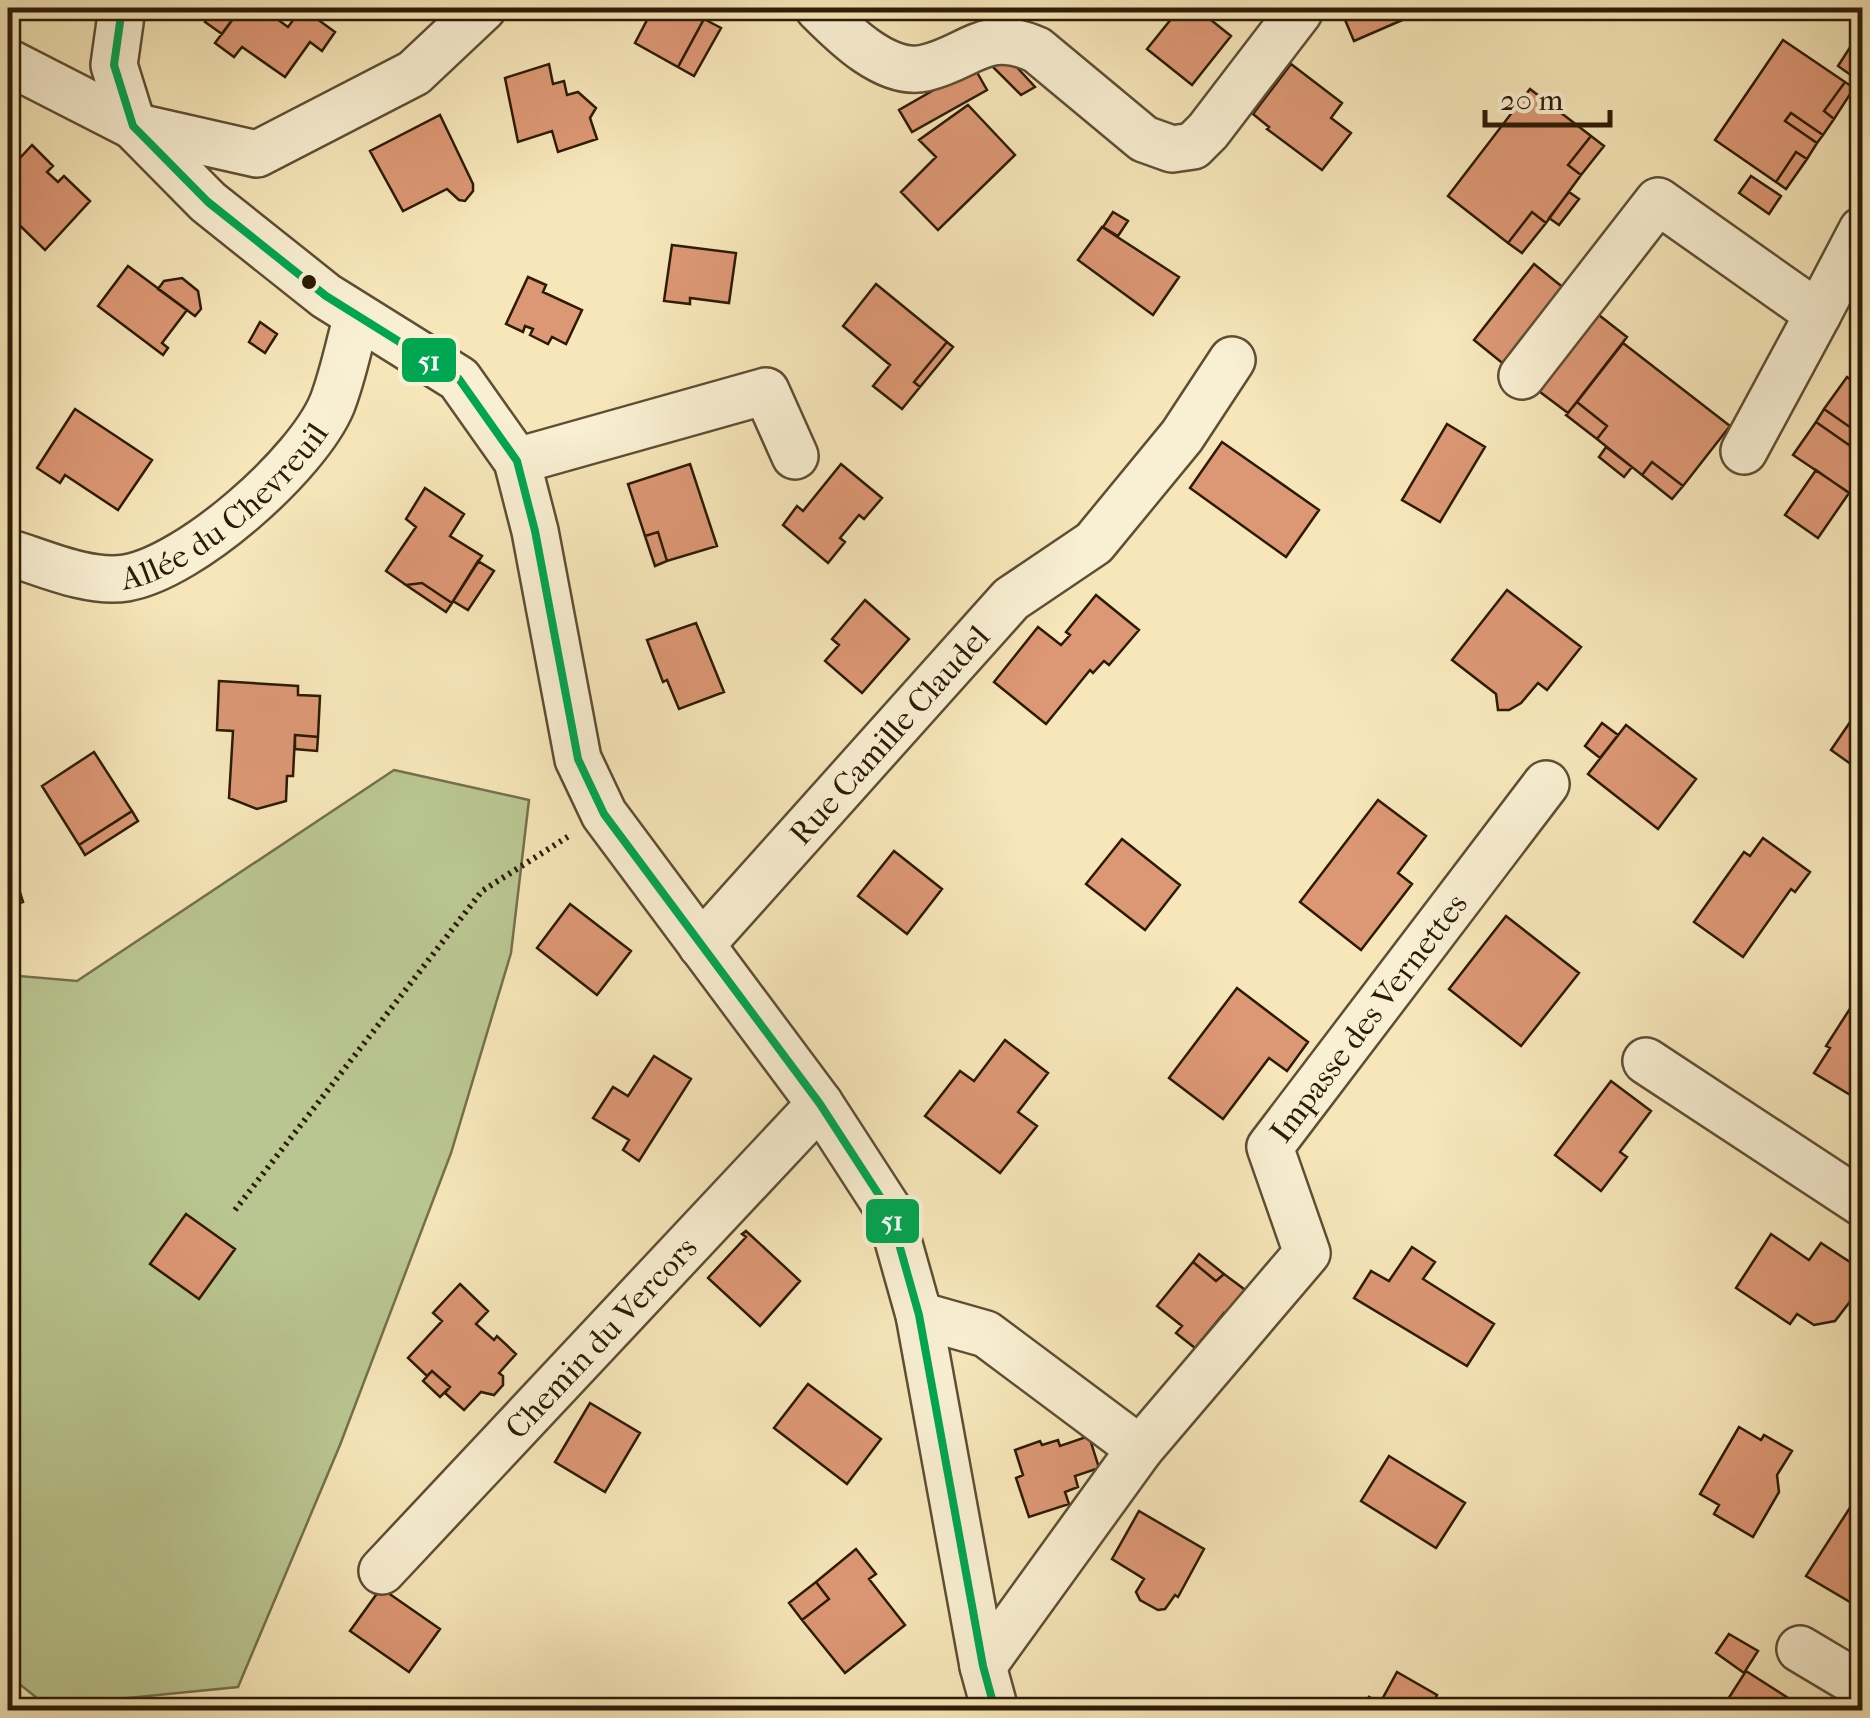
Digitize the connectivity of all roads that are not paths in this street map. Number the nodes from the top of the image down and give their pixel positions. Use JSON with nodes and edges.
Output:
{"nodes":[{"id":1,"x":122,"y":8,"type":"edge"},
{"id":2,"x":483,"y":8,"type":"edge"},
{"id":3,"x":818,"y":8,"type":"edge"},
{"id":4,"x":1300,"y":12,"type":"dead end"},
{"id":5,"x":8,"y":59,"type":"edge"},
{"id":6,"x":114,"y":65,"type":"junction"},
{"id":7,"x":132,"y":126,"type":"junction"},
{"id":8,"x":258,"y":154,"type":"junction"},
{"id":9,"x":202,"y":195,"type":"junction"},
{"id":10,"x":1862,"y":230,"type":"edge"},
{"id":11,"x":1818,"y":314,"type":"junction"},
{"id":12,"x":357,"y":316,"type":"junction"},
{"id":13,"x":398,"y":341,"type":"junction"},
{"id":14,"x":1232,"y":360,"type":"dead end"},
{"id":15,"x":1522,"y":376,"type":"dead end"},
{"id":16,"x":332,"y":406,"type":"junction"},
{"id":17,"x":1744,"y":451,"type":"dead end"},
{"id":18,"x":795,"y":456,"type":"dead end"},
{"id":19,"x":517,"y":461,"type":"junction"},
{"id":20,"x":8,"y":552,"type":"edge"},
{"id":21,"x":1546,"y":784,"type":"dead end"},
{"id":22,"x":701,"y":944,"type":"junction"},
{"id":23,"x":1646,"y":1061,"type":"dead end"},
{"id":24,"x":820,"y":1104,"type":"junction"},
{"id":25,"x":1862,"y":1204,"type":"edge"},
{"id":26,"x":919,"y":1315,"type":"junction"},
{"id":27,"x":1140,"y":1449,"type":"junction"},
{"id":28,"x":382,"y":1571,"type":"dead end"},
{"id":29,"x":1800,"y":1649,"type":"dead end"},
{"id":30,"x":984,"y":1666,"type":"junction"},
{"id":31,"x":1862,"y":1686,"type":"edge"},
{"id":32,"x":995,"y":1710,"type":"edge"}],
"edges":[{"from":1,"to":6,"type":"street"},
{"from":2,"to":8,"type":"street"},
{"from":3,"to":4,"type":"street"},
{"from":5,"to":6,"type":"street"},
{"from":5,"to":7,"type":"street"},
{"from":6,"to":7,"type":"street"},
{"from":7,"to":8,"type":"street"},
{"from":7,"to":9,"type":"street"},
{"from":8,"to":9,"type":"street"},
{"from":9,"to":12,"type":"street"},
{"from":10,"to":11,"type":"street"},
{"from":11,"to":15,"type":"street"},
{"from":11,"to":17,"type":"street"},
{"from":12,"to":13,"type":"street"},
{"from":12,"to":16,"type":"street","name":"Allée du Chevreuil"},
{"from":13,"to":16,"type":"street"},
{"from":13,"to":19,"type":"street"},
{"from":14,"to":22,"type":"street","name":"Rue Camille Claudel"},
{"from":16,"to":20,"type":"street","name":"Allée du Chevreuil"},
{"from":18,"to":19,"type":"street"},
{"from":19,"to":22,"type":"street"},
{"from":21,"to":27,"type":"street","name":"Impasse des Vernettes"},
{"from":22,"to":24,"type":"street"},
{"from":23,"to":25,"type":"street"},
{"from":24,"to":26,"type":"street"},
{"from":24,"to":28,"type":"street","name":"Chemin du Vercors"},
{"from":26,"to":27,"type":"street"},
{"from":26,"to":30,"type":"street"},
{"from":27,"to":30,"type":"street"},
{"from":29,"to":31,"type":"street"},
{"from":30,"to":32,"type":"street"}]}
